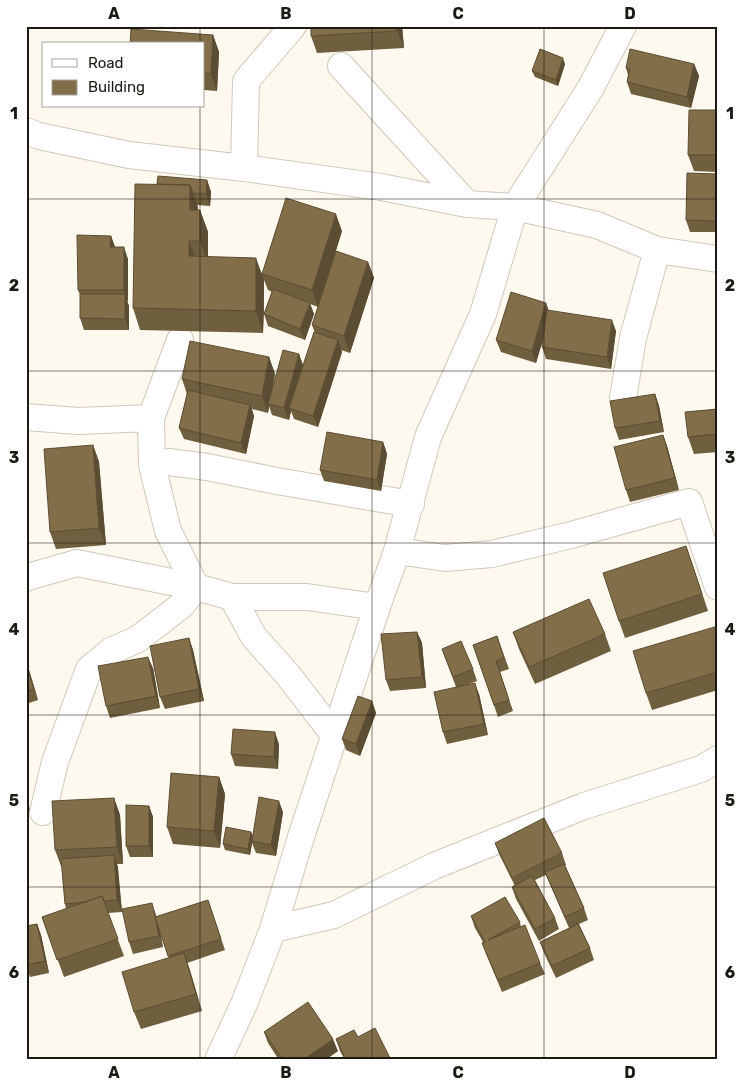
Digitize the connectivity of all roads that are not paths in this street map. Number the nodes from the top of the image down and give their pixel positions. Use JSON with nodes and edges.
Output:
{"nodes":[{"id":1,"x":293,"y":26,"type":"edge"},
{"id":2,"x":624,"y":26,"type":"edge"},
{"id":3,"x":341,"y":66,"type":"dead end"},
{"id":4,"x":26,"y":131,"type":"edge"},
{"id":5,"x":244,"y":168,"type":"junction"},
{"id":6,"x":466,"y":204,"type":"junction"},
{"id":7,"x":515,"y":206,"type":"junction"},
{"id":8,"x":657,"y":250,"type":"junction"},
{"id":9,"x":718,"y":259,"type":"edge"},
{"id":10,"x":180,"y":340,"type":"dead end"},
{"id":11,"x":623,"y":398,"type":"edge"},
{"id":12,"x":26,"y":417,"type":"edge"},
{"id":13,"x":151,"y":418,"type":"junction"},
{"id":14,"x":152,"y":466,"type":"junction"},
{"id":15,"x":410,"y":504,"type":"junction"},
{"id":16,"x":398,"y":551,"type":"junction"},
{"id":17,"x":26,"y":578,"type":"edge"},
{"id":18,"x":196,"y":587,"type":"junction"},
{"id":19,"x":718,"y":587,"type":"edge"},
{"id":20,"x":232,"y":597,"type":"junction"},
{"id":21,"x":377,"y":607,"type":"junction"},
{"id":22,"x":335,"y":736,"type":"junction"},
{"id":23,"x":718,"y":759,"type":"edge"},
{"id":24,"x":42,"y":812,"type":"dead end"},
{"id":25,"x":273,"y":929,"type":"junction"},
{"id":26,"x":218,"y":1060,"type":"edge"}],
"edges":[{"from":1,"to":5,"type":"street"},
{"from":2,"to":7,"type":"street"},
{"from":3,"to":6,"type":"street"},
{"from":4,"to":5,"type":"street"},
{"from":5,"to":6,"type":"street"},
{"from":6,"to":7,"type":"street"},
{"from":7,"to":8,"type":"street"},
{"from":7,"to":15,"type":"street"},
{"from":8,"to":9,"type":"street"},
{"from":8,"to":11,"type":"street"},
{"from":10,"to":13,"type":"street"},
{"from":12,"to":13,"type":"street"},
{"from":13,"to":14,"type":"street"},
{"from":14,"to":15,"type":"street"},
{"from":14,"to":18,"type":"street"},
{"from":15,"to":16,"type":"street"},
{"from":16,"to":19,"type":"street"},
{"from":16,"to":21,"type":"street"},
{"from":17,"to":18,"type":"street"},
{"from":18,"to":20,"type":"street"},
{"from":18,"to":24,"type":"street"},
{"from":20,"to":21,"type":"street"},
{"from":20,"to":22,"type":"street"},
{"from":21,"to":22,"type":"street"},
{"from":22,"to":25,"type":"street"},
{"from":23,"to":25,"type":"street"},
{"from":25,"to":26,"type":"street"}]}
